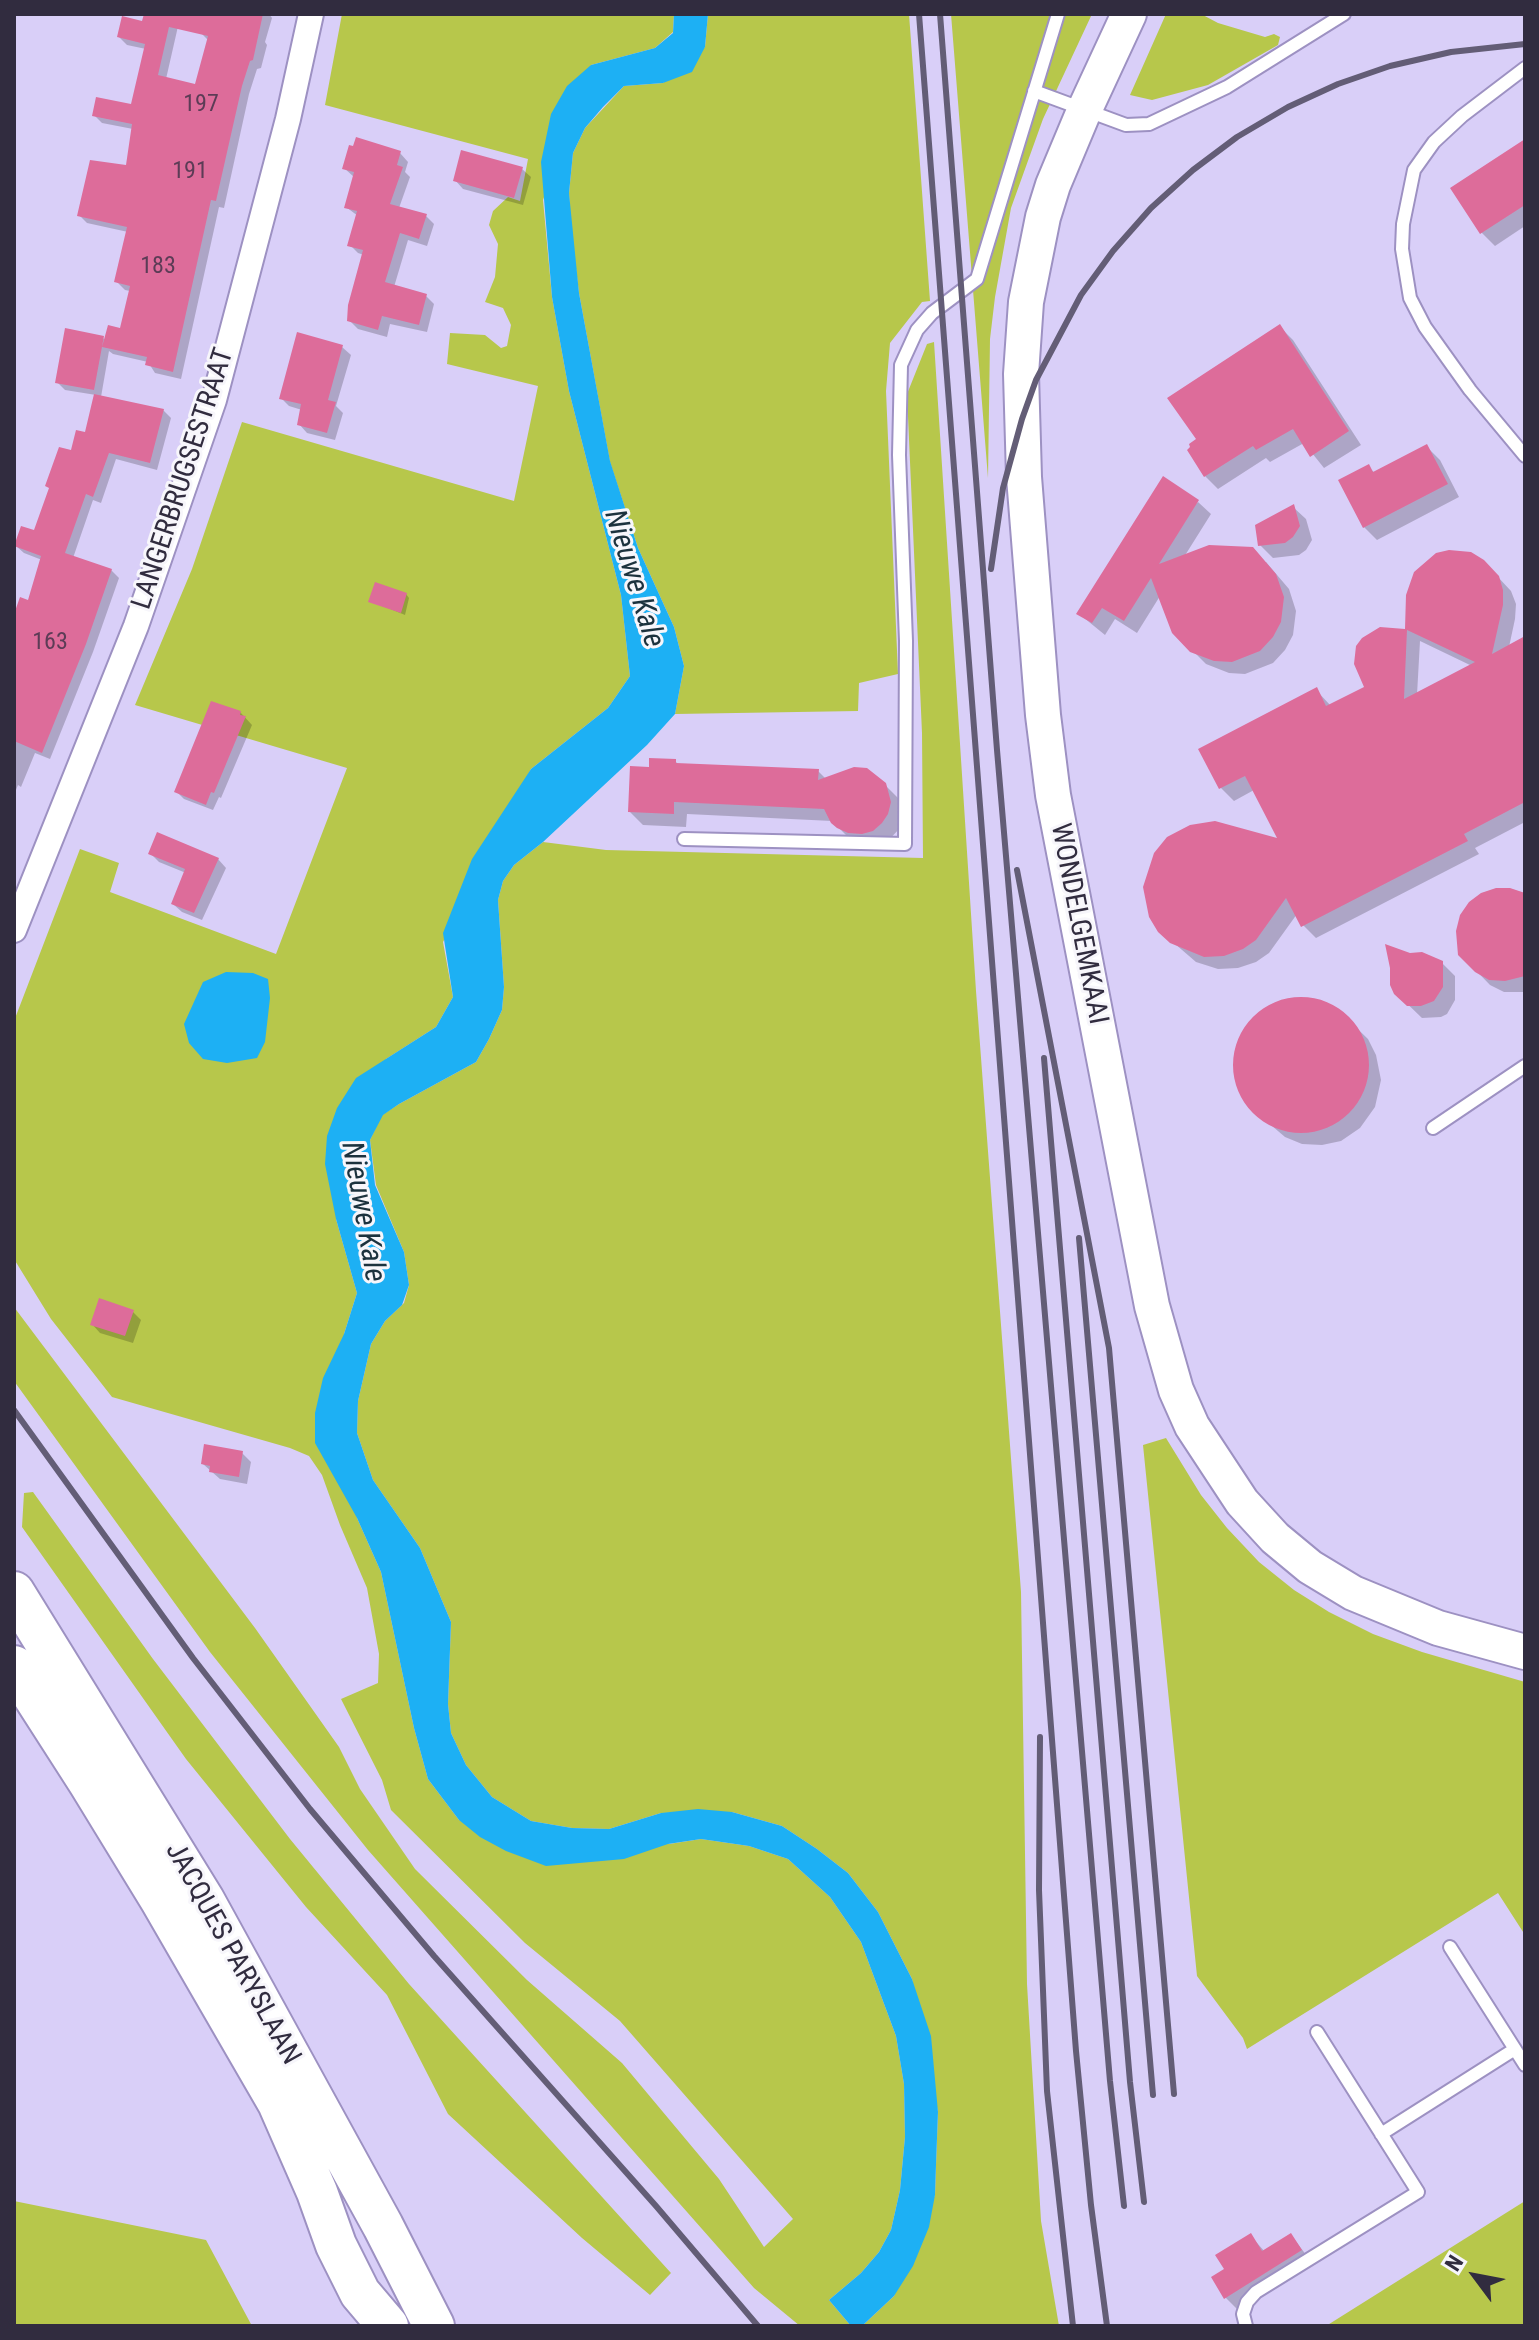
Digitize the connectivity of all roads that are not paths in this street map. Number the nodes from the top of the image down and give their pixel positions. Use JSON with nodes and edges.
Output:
{"nodes":[{"id":1,"x":311,"y":14,"type":"edge"},
{"id":2,"x":1058,"y":14,"type":"edge"},
{"id":3,"x":1129,"y":14,"type":"edge"},
{"id":4,"x":1344,"y":14,"type":"edge"},
{"id":5,"x":1525,"y":68,"type":"edge"},
{"id":6,"x":1034,"y":91,"type":"junction"},
{"id":7,"x":1084,"y":111,"type":"junction"},
{"id":8,"x":1525,"y":456,"type":"edge"},
{"id":9,"x":684,"y":839,"type":"dead end"},
{"id":10,"x":14,"y":930,"type":"edge"},
{"id":11,"x":1525,"y":1066,"type":"edge"},
{"id":12,"x":1433,"y":1128,"type":"dead end"},
{"id":13,"x":14,"y":1592,"type":"edge"},
{"id":14,"x":1525,"y":1652,"type":"edge"},
{"id":15,"x":14,"y":1666,"type":"edge"},
{"id":16,"x":1450,"y":1947,"type":"dead end"},
{"id":17,"x":1317,"y":2032,"type":"dead end"},
{"id":18,"x":1515,"y":2049,"type":"junction"},
{"id":19,"x":1525,"y":2065,"type":"edge"},
{"id":20,"x":1381,"y":2134,"type":"junction"},
{"id":21,"x":388,"y":2326,"type":"edge"},
{"id":22,"x":434,"y":2326,"type":"edge"},
{"id":23,"x":1246,"y":2326,"type":"edge"}],
"edges":[{"from":1,"to":10,"type":"street","name":"LANGERBRUGSESTRAAT"},
{"from":2,"to":6,"type":"lane"},
{"from":3,"to":7,"type":"main road","name":"WONDELGEMKAAI"},
{"from":4,"to":7,"type":"lane"},
{"from":5,"to":8,"type":"lane"},
{"from":6,"to":7,"type":"lane"},
{"from":6,"to":9,"type":"lane"},
{"from":7,"to":14,"type":"main road","name":"WONDELGEMKAAI"},
{"from":11,"to":12,"type":"lane"},
{"from":13,"to":22,"type":"highway","name":"JACQUES PARYSLAAN"},
{"from":15,"to":21,"type":"highway","name":"JACQUES PARYSLAAN"},
{"from":16,"to":18,"type":"lane"},
{"from":17,"to":20,"type":"lane"},
{"from":18,"to":19,"type":"lane"},
{"from":18,"to":20,"type":"lane"},
{"from":20,"to":23,"type":"lane"}]}
